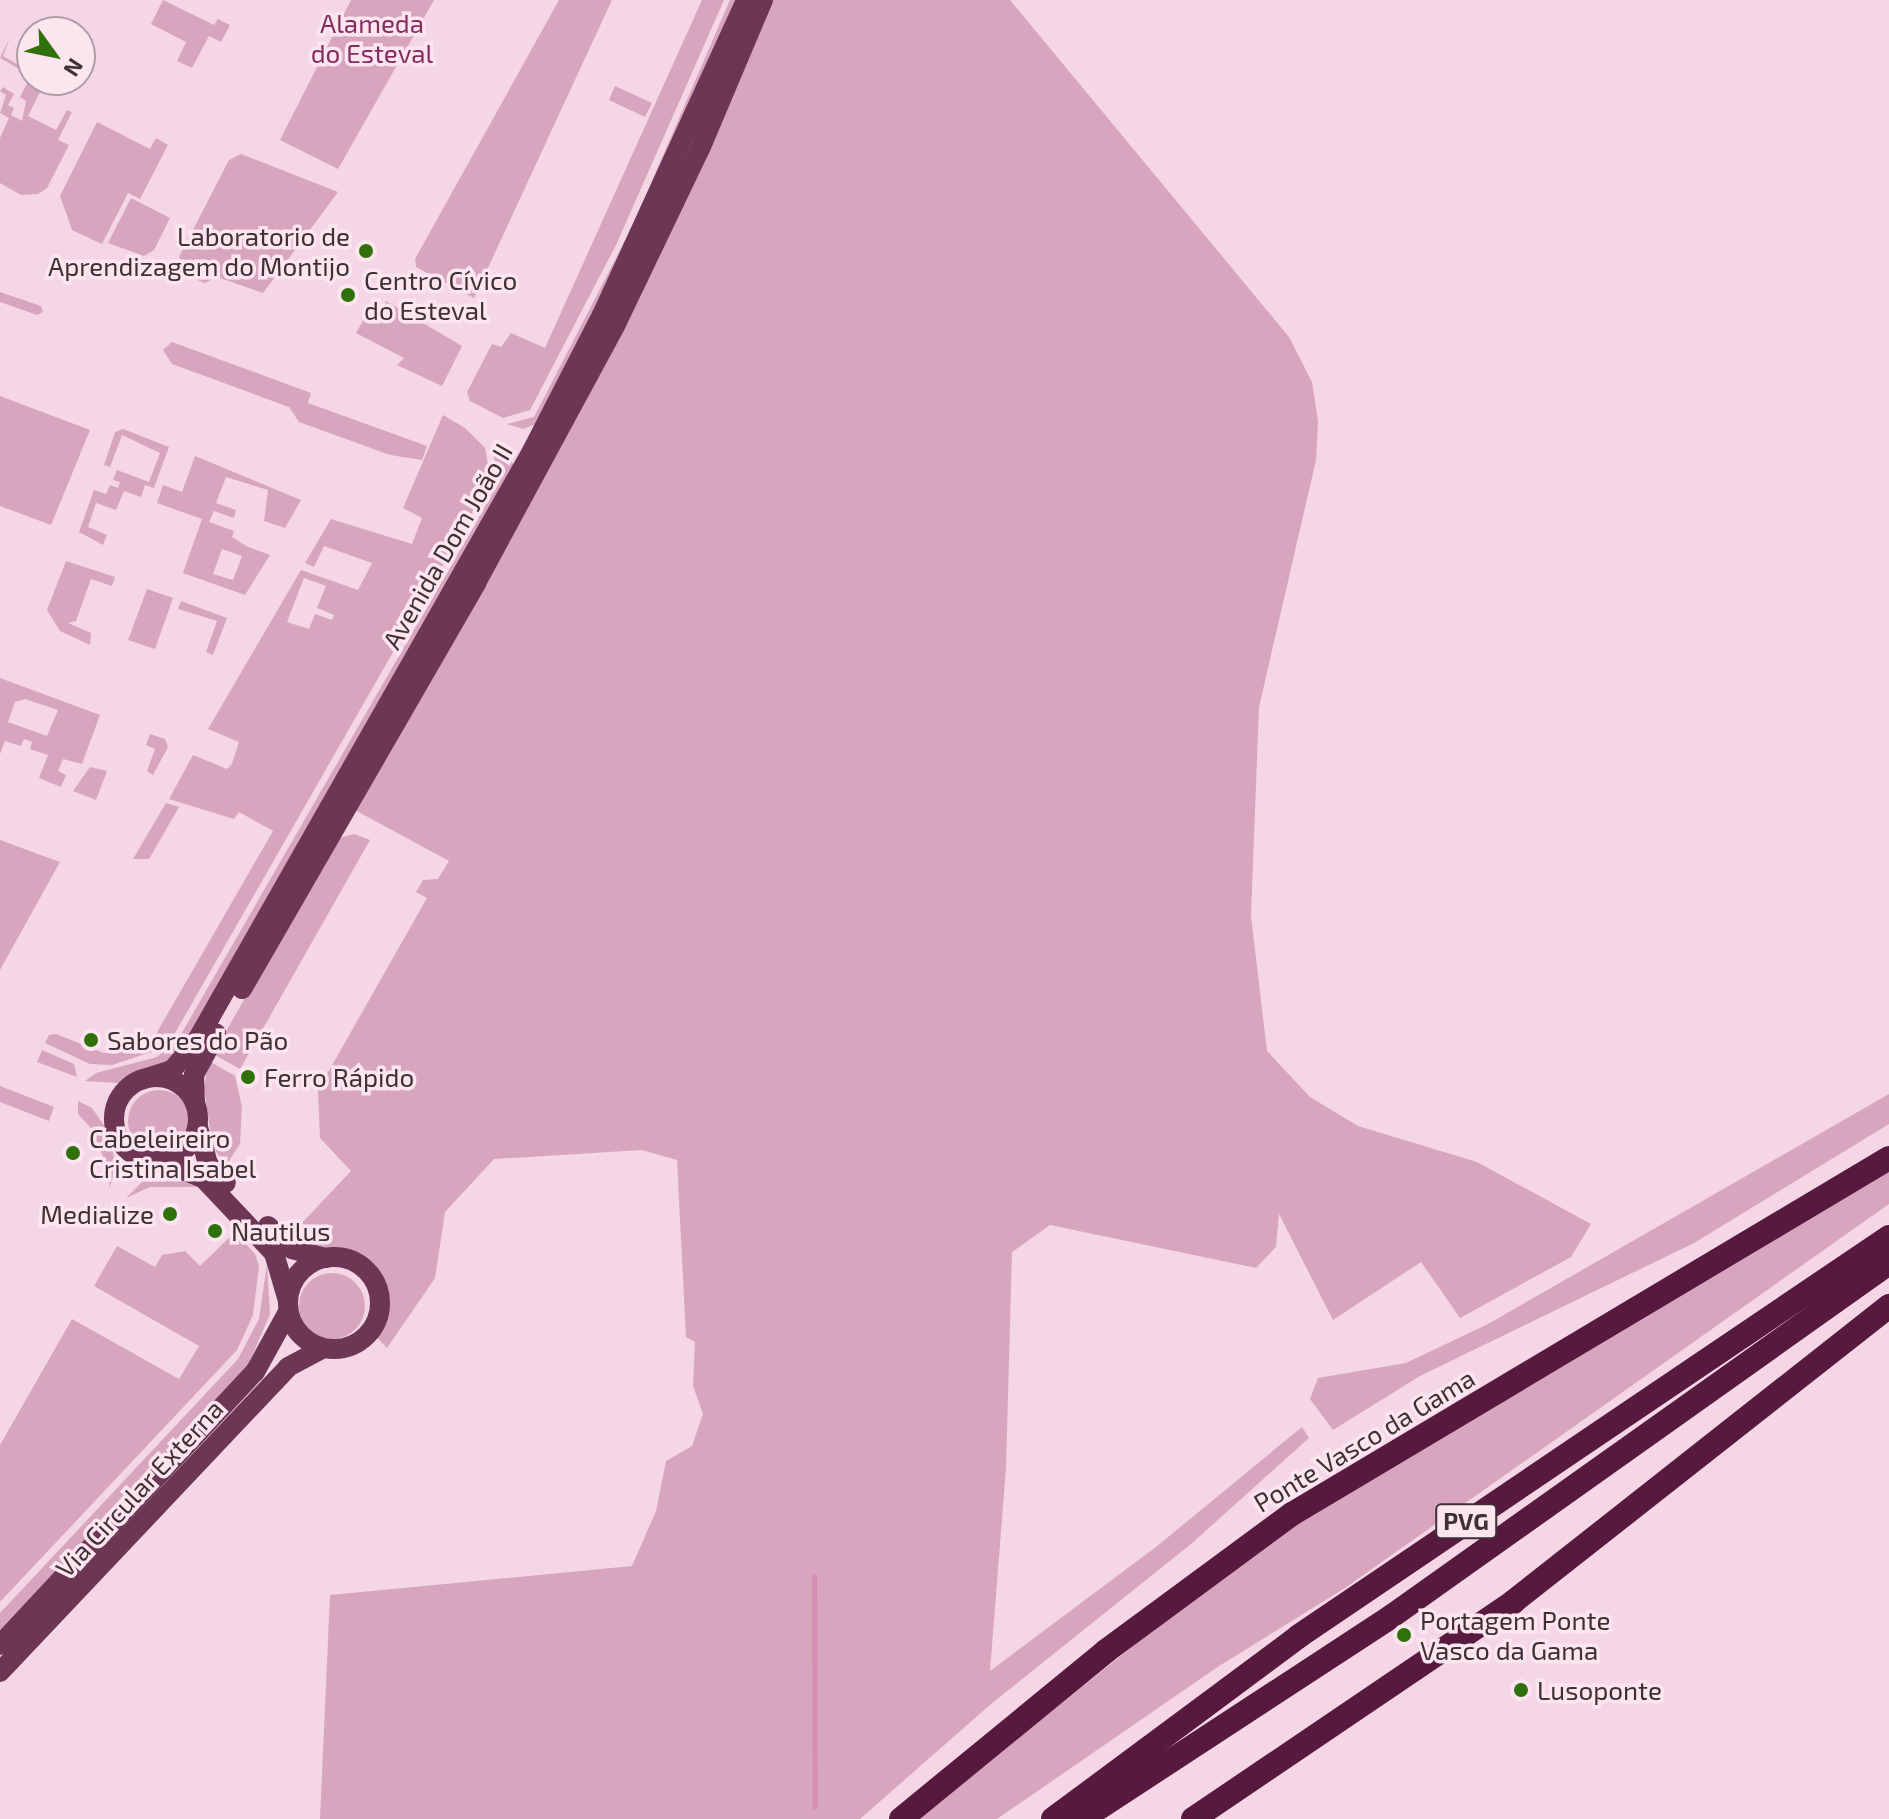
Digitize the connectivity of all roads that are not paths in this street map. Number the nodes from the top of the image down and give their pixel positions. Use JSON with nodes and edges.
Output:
{"nodes":[{"id":1,"x":746,"y":0,"type":"edge"},
{"id":2,"x":763,"y":0,"type":"edge"},
{"id":3,"x":141,"y":1080,"type":"junction"},
{"id":4,"x":195,"y":1104,"type":"junction"},
{"id":5,"x":198,"y":1127,"type":"junction"},
{"id":6,"x":1889,"y":1158,"type":"edge"},
{"id":7,"x":160,"y":1161,"type":"junction"},
{"id":8,"x":1889,"y":1237,"type":"edge"},
{"id":9,"x":326,"y":1258,"type":"junction"},
{"id":10,"x":1889,"y":1263,"type":"edge"},
{"id":11,"x":1889,"y":1306,"type":"edge"},
{"id":12,"x":288,"y":1307,"type":"junction"},
{"id":13,"x":323,"y":1348,"type":"junction"},
{"id":14,"x":0,"y":1645,"type":"edge"},
{"id":15,"x":0,"y":1672,"type":"edge"},
{"id":16,"x":901,"y":1819,"type":"edge"},
{"id":17,"x":1053,"y":1819,"type":"edge"},
{"id":18,"x":1082,"y":1819,"type":"edge"},
{"id":19,"x":1193,"y":1819,"type":"edge"}],
"edges":[{"from":1,"to":3,"type":"main road","name":"Avenida Dom João II"},
{"from":2,"to":4,"type":"main road","name":"Avenida Dom João II"},
{"from":3,"to":4,"type":"main road"},
{"from":3,"to":7,"type":"main road"},
{"from":4,"to":5,"type":"main road"},
{"from":5,"to":7,"type":"main road"},
{"from":5,"to":9,"type":"main road"},
{"from":6,"to":16,"type":"highway","name":"Ponte Vasco da Gama"},
{"from":7,"to":12,"type":"main road"},
{"from":8,"to":17,"type":"highway","number":"PVG"},
{"from":9,"to":12,"type":"main road"},
{"from":9,"to":13,"type":"main road"},
{"from":10,"to":18,"type":"highway","number":"PVG"},
{"from":11,"to":19,"type":"highway"},
{"from":12,"to":13,"type":"main road"},
{"from":12,"to":14,"type":"main road","name":"Via Circular Externa"},
{"from":13,"to":15,"type":"main road","name":"Via Circular Externa"}]}
